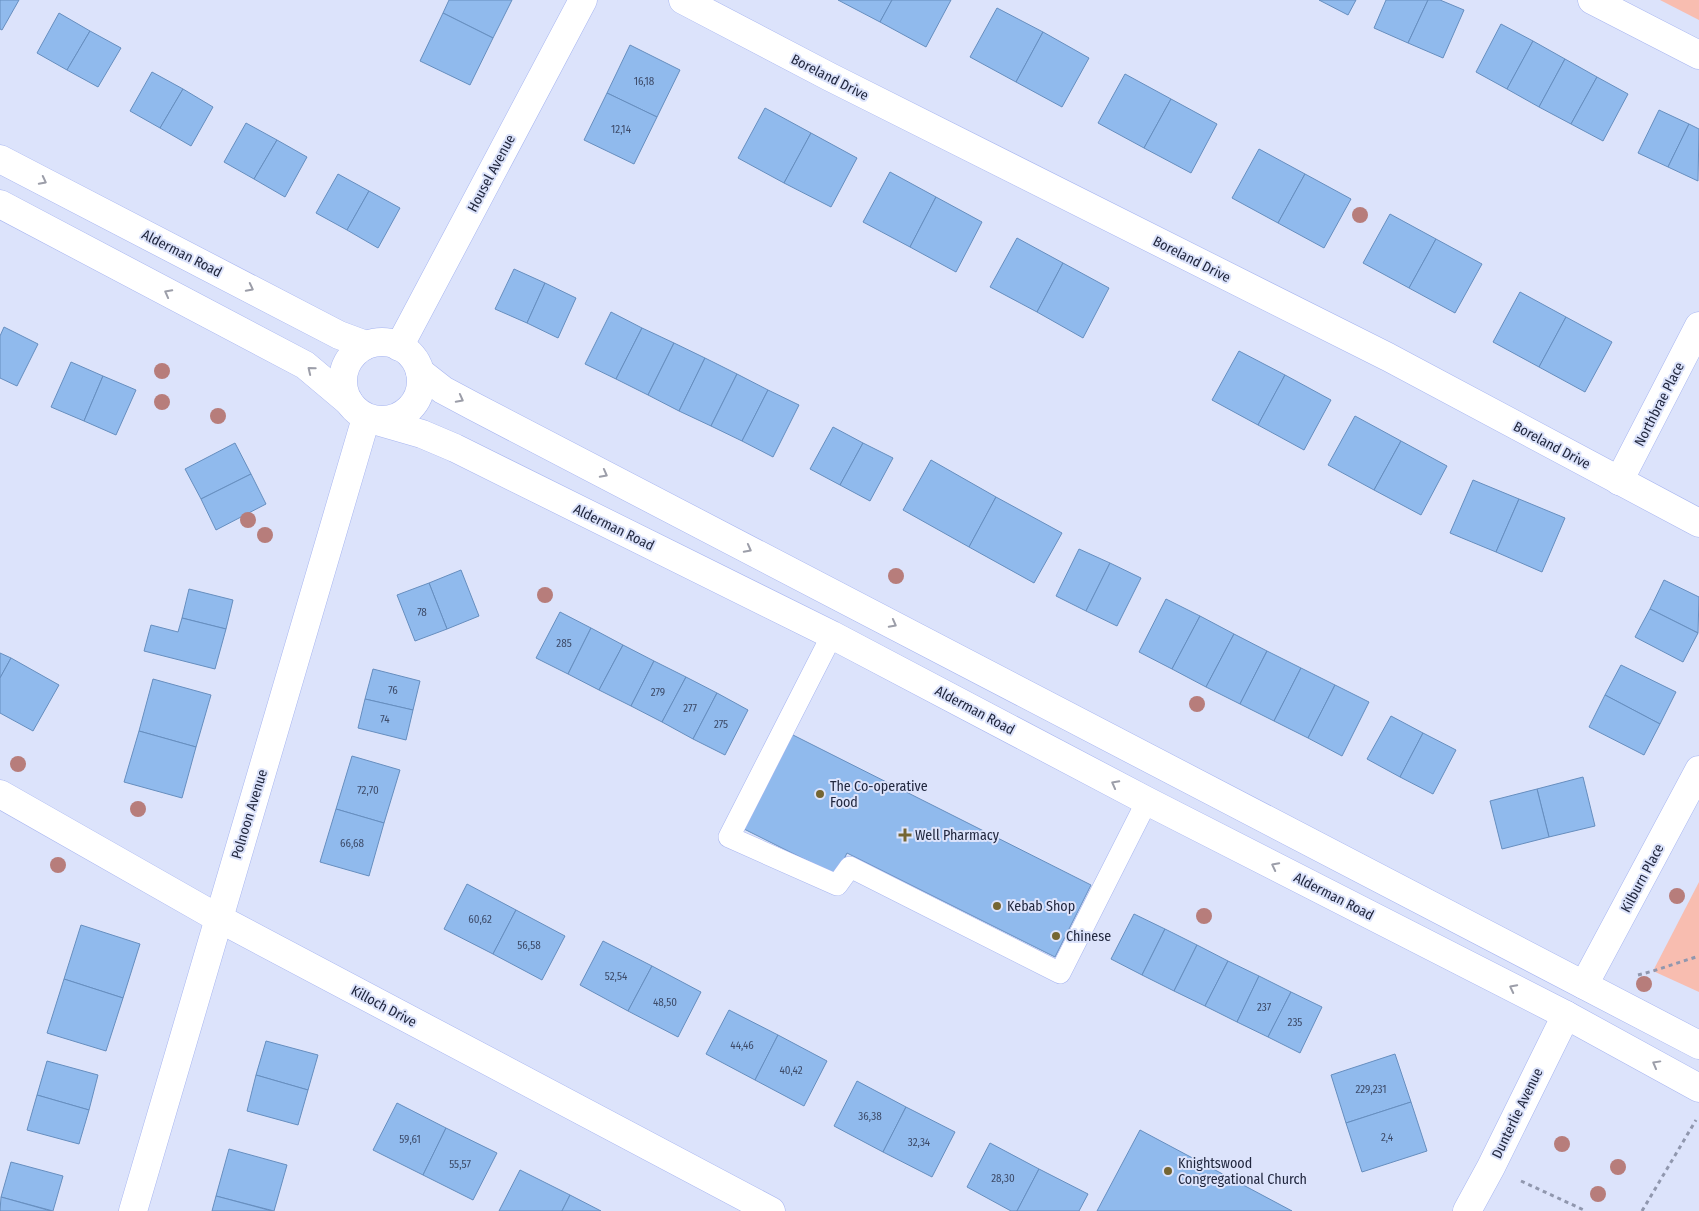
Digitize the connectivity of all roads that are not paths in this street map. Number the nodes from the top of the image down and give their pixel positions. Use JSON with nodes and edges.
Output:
{"nodes":[{"id":1,"x":583,"y":0,"type":"edge"},
{"id":2,"x":683,"y":0,"type":"edge"},
{"id":3,"x":1592,"y":0,"type":"edge"},
{"id":4,"x":1699,"y":55,"type":"edge"},
{"id":5,"x":0,"y":159,"type":"edge"},
{"id":6,"x":0,"y":204,"type":"edge"},
{"id":7,"x":1699,"y":326,"type":"edge"},
{"id":8,"x":366,"y":346,"type":"junction"},
{"id":9,"x":399,"y":347,"type":"junction"},
{"id":10,"x":420,"y":372,"type":"junction"},
{"id":11,"x":364,"y":413,"type":"junction"},
{"id":12,"x":1620,"y":482,"type":"junction"},
{"id":13,"x":1699,"y":523,"type":"edge"},
{"id":14,"x":832,"y":635,"type":"junction"},
{"id":15,"x":1699,"y":770,"type":"edge"},
{"id":16,"x":0,"y":794,"type":"edge"},
{"id":17,"x":1148,"y":801,"type":"junction"},
{"id":18,"x":218,"y":918,"type":"junction"},
{"id":19,"x":1584,"y":985,"type":"junction"},
{"id":20,"x":1566,"y":1015,"type":"junction"},
{"id":21,"x":1699,"y":1045,"type":"edge"},
{"id":22,"x":1699,"y":1088,"type":"edge"},
{"id":23,"x":133,"y":1211,"type":"edge"},
{"id":24,"x":771,"y":1211,"type":"edge"},
{"id":25,"x":1467,"y":1211,"type":"edge"}],
"edges":[{"from":1,"to":9,"type":"street","name":"Housel Avenue"},
{"from":2,"to":12,"type":"street","name":"Boreland Drive"},
{"from":3,"to":4,"type":"street"},
{"from":5,"to":8,"type":"street","name":"Alderman Road","one_way":true},
{"from":11,"to":6,"type":"street","name":"Alderman Road","one_way":true},
{"from":7,"to":12,"type":"street","name":"Northbrae Place"},
{"from":8,"to":9,"type":"street"},
{"from":8,"to":11,"type":"street"},
{"from":9,"to":10,"type":"street"},
{"from":10,"to":11,"type":"street"},
{"from":10,"to":19,"type":"street","one_way":true},
{"from":11,"to":14,"type":"street","name":"Alderman Road"},
{"from":11,"to":18,"type":"street","name":"Polnoon Avenue"},
{"from":12,"to":13,"type":"street","name":"Boreland Drive"},
{"from":17,"to":14,"type":"street","name":"Alderman Road","one_way":true},
{"from":14,"to":17,"type":"lane"},
{"from":15,"to":19,"type":"street","name":"Kilburn Place"},
{"from":16,"to":18,"type":"street","name":"Killoch Drive"},
{"from":20,"to":17,"type":"street","name":"Alderman Road","one_way":true},
{"from":18,"to":23,"type":"street","name":"Polnoon Avenue"},
{"from":18,"to":24,"type":"street","name":"Killoch Drive"},
{"from":19,"to":20,"type":"street"},
{"from":19,"to":21,"type":"street"},
{"from":22,"to":20,"type":"street","name":"Alderman Road","one_way":true},
{"from":20,"to":25,"type":"street","name":"Dunterlie Avenue"}]}
